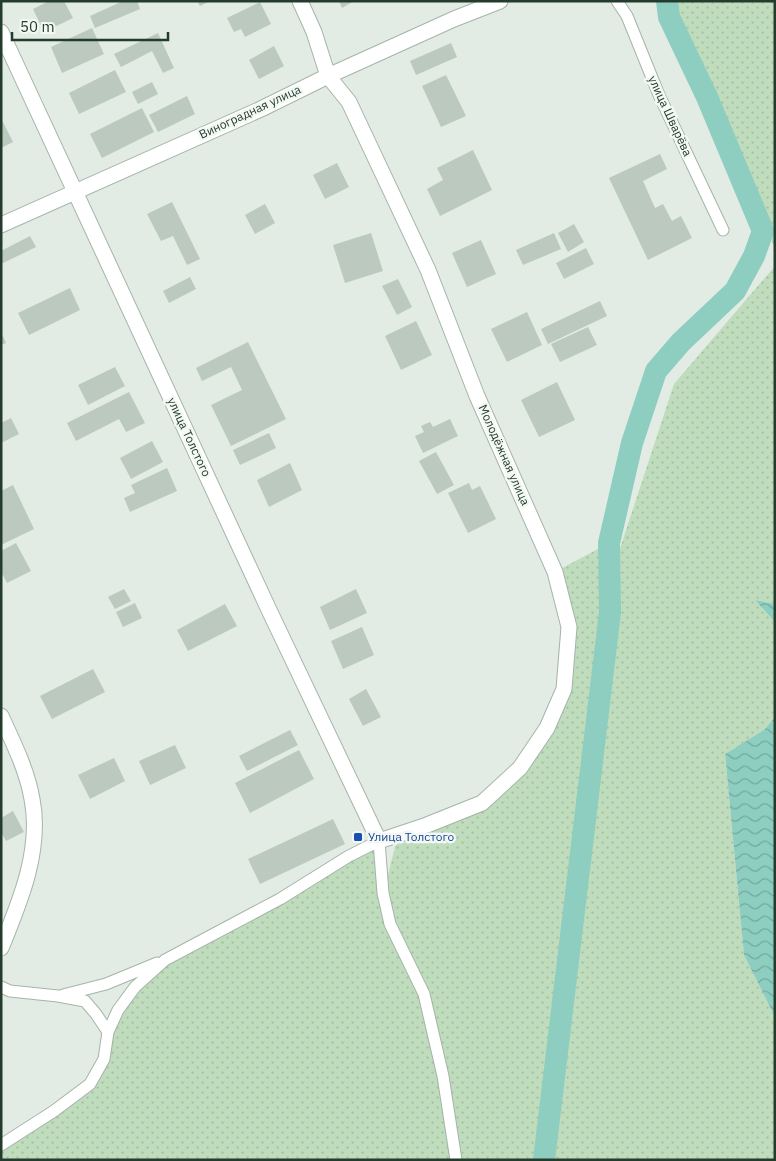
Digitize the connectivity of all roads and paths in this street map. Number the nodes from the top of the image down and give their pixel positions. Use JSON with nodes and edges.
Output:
{"nodes":[{"id":1,"x":300,"y":1,"type":"edge"},
{"id":2,"x":500,"y":1,"type":"edge"},
{"id":3,"x":617,"y":1,"type":"edge"},
{"id":4,"x":1,"y":32,"type":"edge"},
{"id":5,"x":328,"y":76,"type":"junction"},
{"id":6,"x":75,"y":191,"type":"junction"},
{"id":7,"x":1,"y":226,"type":"edge"},
{"id":8,"x":723,"y":230,"type":"dead end"},
{"id":9,"x":1,"y":716,"type":"edge"},
{"id":10,"x":379,"y":841,"type":"junction"},
{"id":11,"x":1,"y":948,"type":"edge"},
{"id":12,"x":166,"y":960,"type":"junction"},
{"id":13,"x":1,"y":987,"type":"edge"},
{"id":14,"x":58,"y":996,"type":"junction"},
{"id":15,"x":108,"y":1032,"type":"junction"},
{"id":16,"x":1,"y":1145,"type":"edge"},
{"id":17,"x":456,"y":1160,"type":"edge"}],
"edges":[{"from":1,"to":5,"type":"street","name":"Молодёжная улица"},
{"from":2,"to":5,"type":"street","name":"Виноградная улица"},
{"from":3,"to":8,"type":"lane","name":"улица Шварёва"},
{"from":4,"to":6,"type":"street","name":"улица Толстого"},
{"from":5,"to":6,"type":"street","name":"Виноградная улица"},
{"from":5,"to":10,"type":"street","name":"Молодёжная улица"},
{"from":6,"to":7,"type":"street","name":"Виноградная улица"},
{"from":6,"to":10,"type":"street","name":"улица Толстого"},
{"from":9,"to":11,"type":"street"},
{"from":10,"to":12,"type":"lane"},
{"from":10,"to":17,"type":"lane"},
{"from":12,"to":14,"type":"lane"},
{"from":12,"to":15,"type":"lane"},
{"from":13,"to":14,"type":"lane"},
{"from":14,"to":15,"type":"lane"},
{"from":15,"to":16,"type":"lane"}]}
